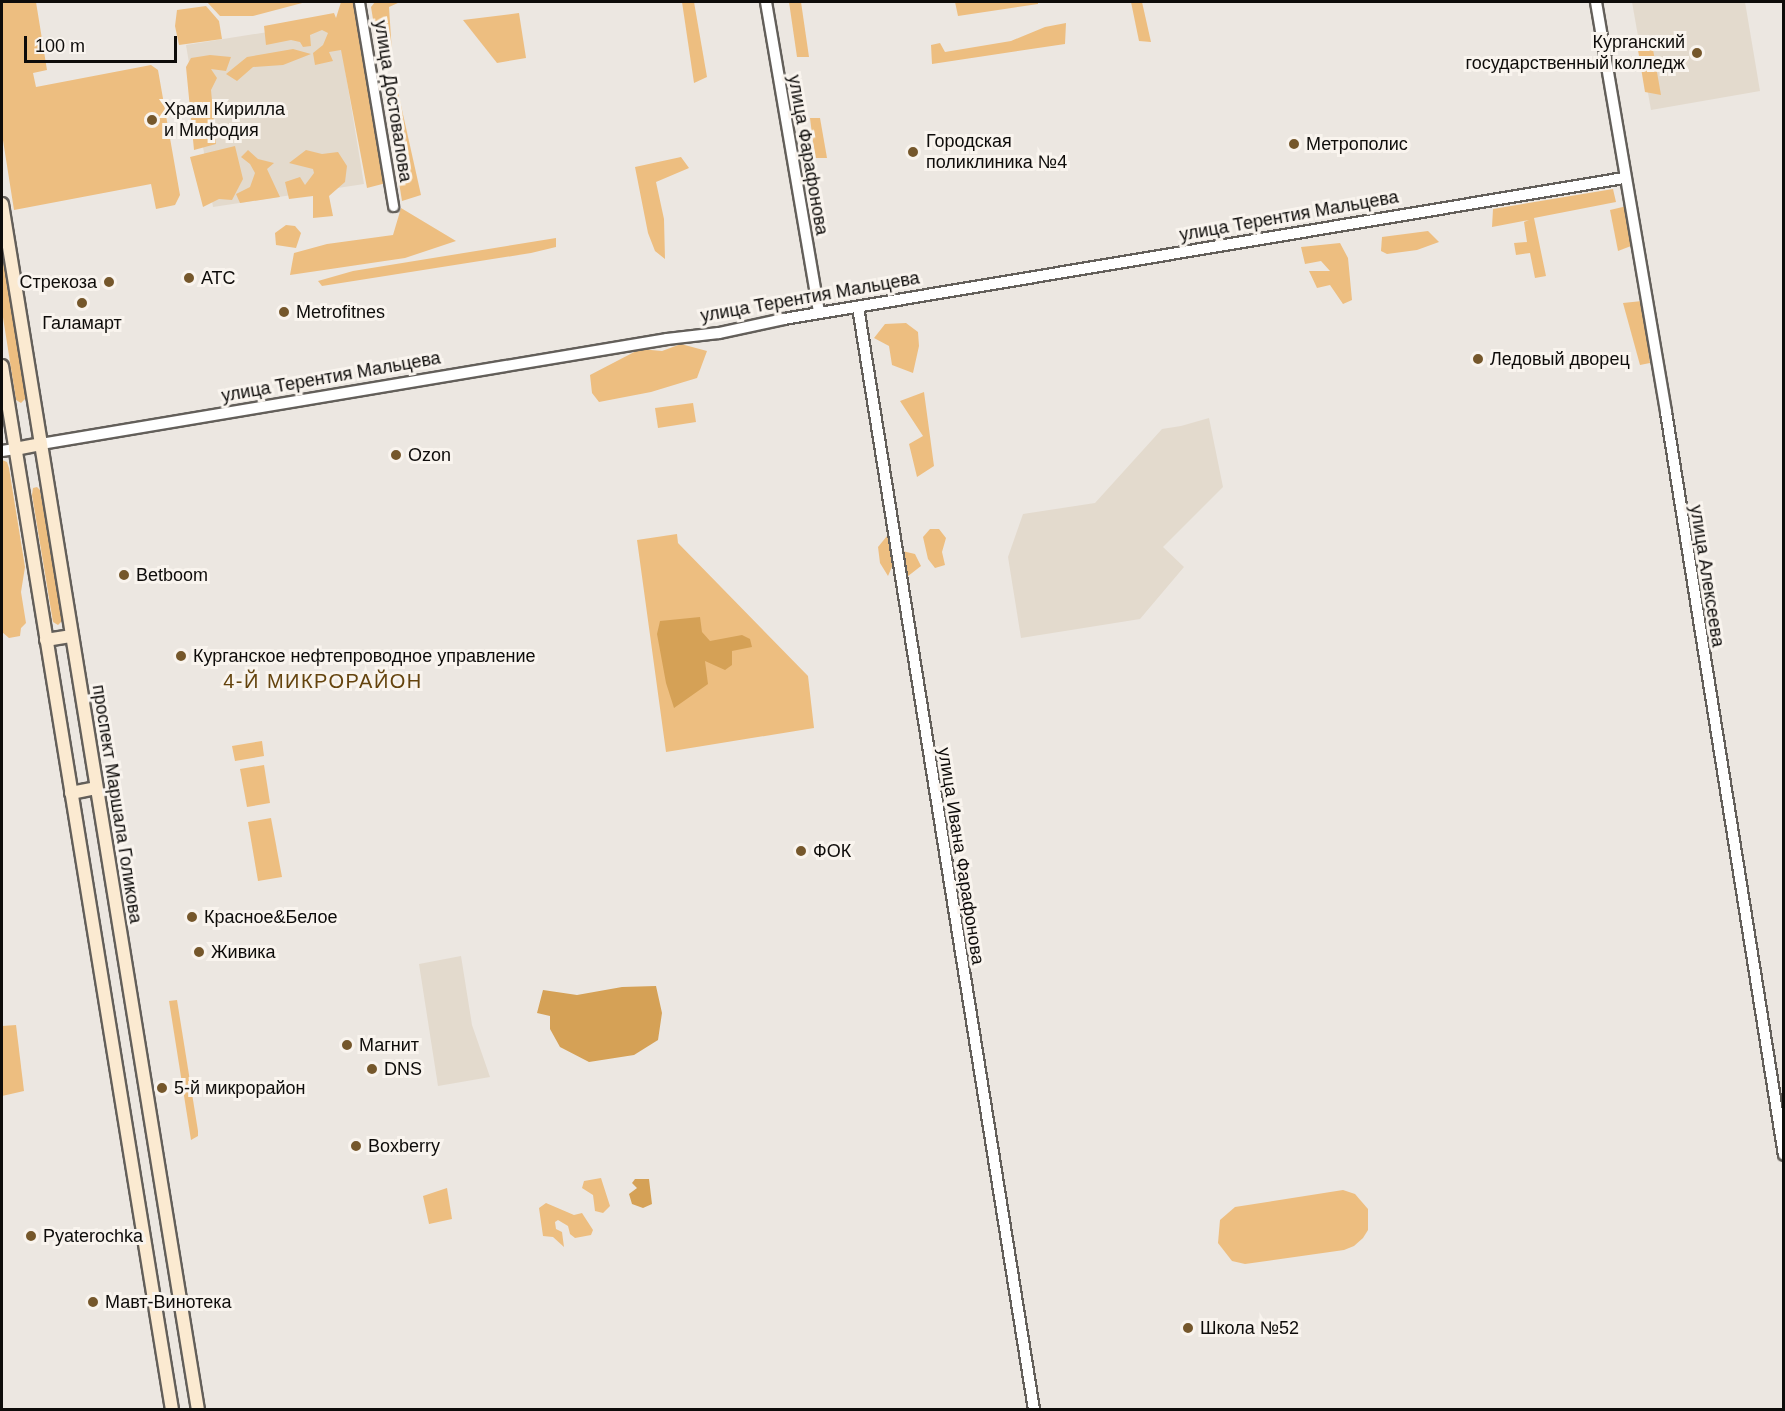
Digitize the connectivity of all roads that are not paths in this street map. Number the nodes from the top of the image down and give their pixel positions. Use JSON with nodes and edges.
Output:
{"nodes":[{"id":1,"x":359,"y":2,"type":"edge"},
{"id":2,"x":766,"y":2,"type":"edge"},
{"id":3,"x":1596,"y":2,"type":"edge"},
{"id":4,"x":1624,"y":178,"type":"junction"},
{"id":5,"x":2,"y":204,"type":"edge"},
{"id":6,"x":393,"y":206,"type":"dead end"},
{"id":7,"x":3,"y":228,"type":"edge"},
{"id":8,"x":858,"y":307,"type":"junction"},
{"id":9,"x":819,"y":314,"type":"junction"},
{"id":10,"x":2,"y":366,"type":"edge"},
{"id":11,"x":41,"y":444,"type":"junction"},
{"id":12,"x":15,"y":449,"type":"junction"},
{"id":13,"x":2,"y":451,"type":"edge"},
{"id":14,"x":72,"y":636,"type":"junction"},
{"id":15,"x":46,"y":640,"type":"junction"},
{"id":16,"x":96,"y":788,"type":"junction"},
{"id":17,"x":71,"y":793,"type":"junction"},
{"id":18,"x":1784,"y":1155,"type":"edge"},
{"id":19,"x":172,"y":1410,"type":"edge"},
{"id":20,"x":198,"y":1410,"type":"edge"},
{"id":21,"x":1034,"y":1410,"type":"edge"}],
"edges":[{"from":1,"to":6,"type":"street","name":"улица Достовалова"},
{"from":2,"to":9,"type":"street","name":"улица Фарафонова"},
{"from":3,"to":4,"type":"street","name":"улица Алексеева"},
{"from":4,"to":8,"type":"street","name":"улица Терентия Мальцева"},
{"from":4,"to":18,"type":"street","name":"улица Алексеева"},
{"from":5,"to":7,"type":"main road","name":"проспект Маршала Голикова"},
{"from":7,"to":11,"type":"main road","name":"проспект Маршала Голикова"},
{"from":8,"to":9,"type":"street","name":"улица Терентия Мальцева"},
{"from":8,"to":21,"type":"street","name":"улица Ивана Фарафонова"},
{"from":9,"to":11,"type":"street","name":"улица Терентия Мальцева"},
{"from":10,"to":12,"type":"main road"},
{"from":11,"to":12,"type":"main road","name":"улица Терентия Мальцева"},
{"from":11,"to":14,"type":"main road","name":"проспект Маршала Голикова"},
{"from":12,"to":13,"type":"street","name":"улица Терентия Мальцева"},
{"from":12,"to":15,"type":"main road"},
{"from":14,"to":15,"type":"main road"},
{"from":14,"to":16,"type":"main road","name":"проспект Маршала Голикова"},
{"from":15,"to":17,"type":"main road"},
{"from":16,"to":17,"type":"main road"},
{"from":16,"to":20,"type":"main road","name":"проспект Маршала Голикова"},
{"from":17,"to":19,"type":"main road"}]}
